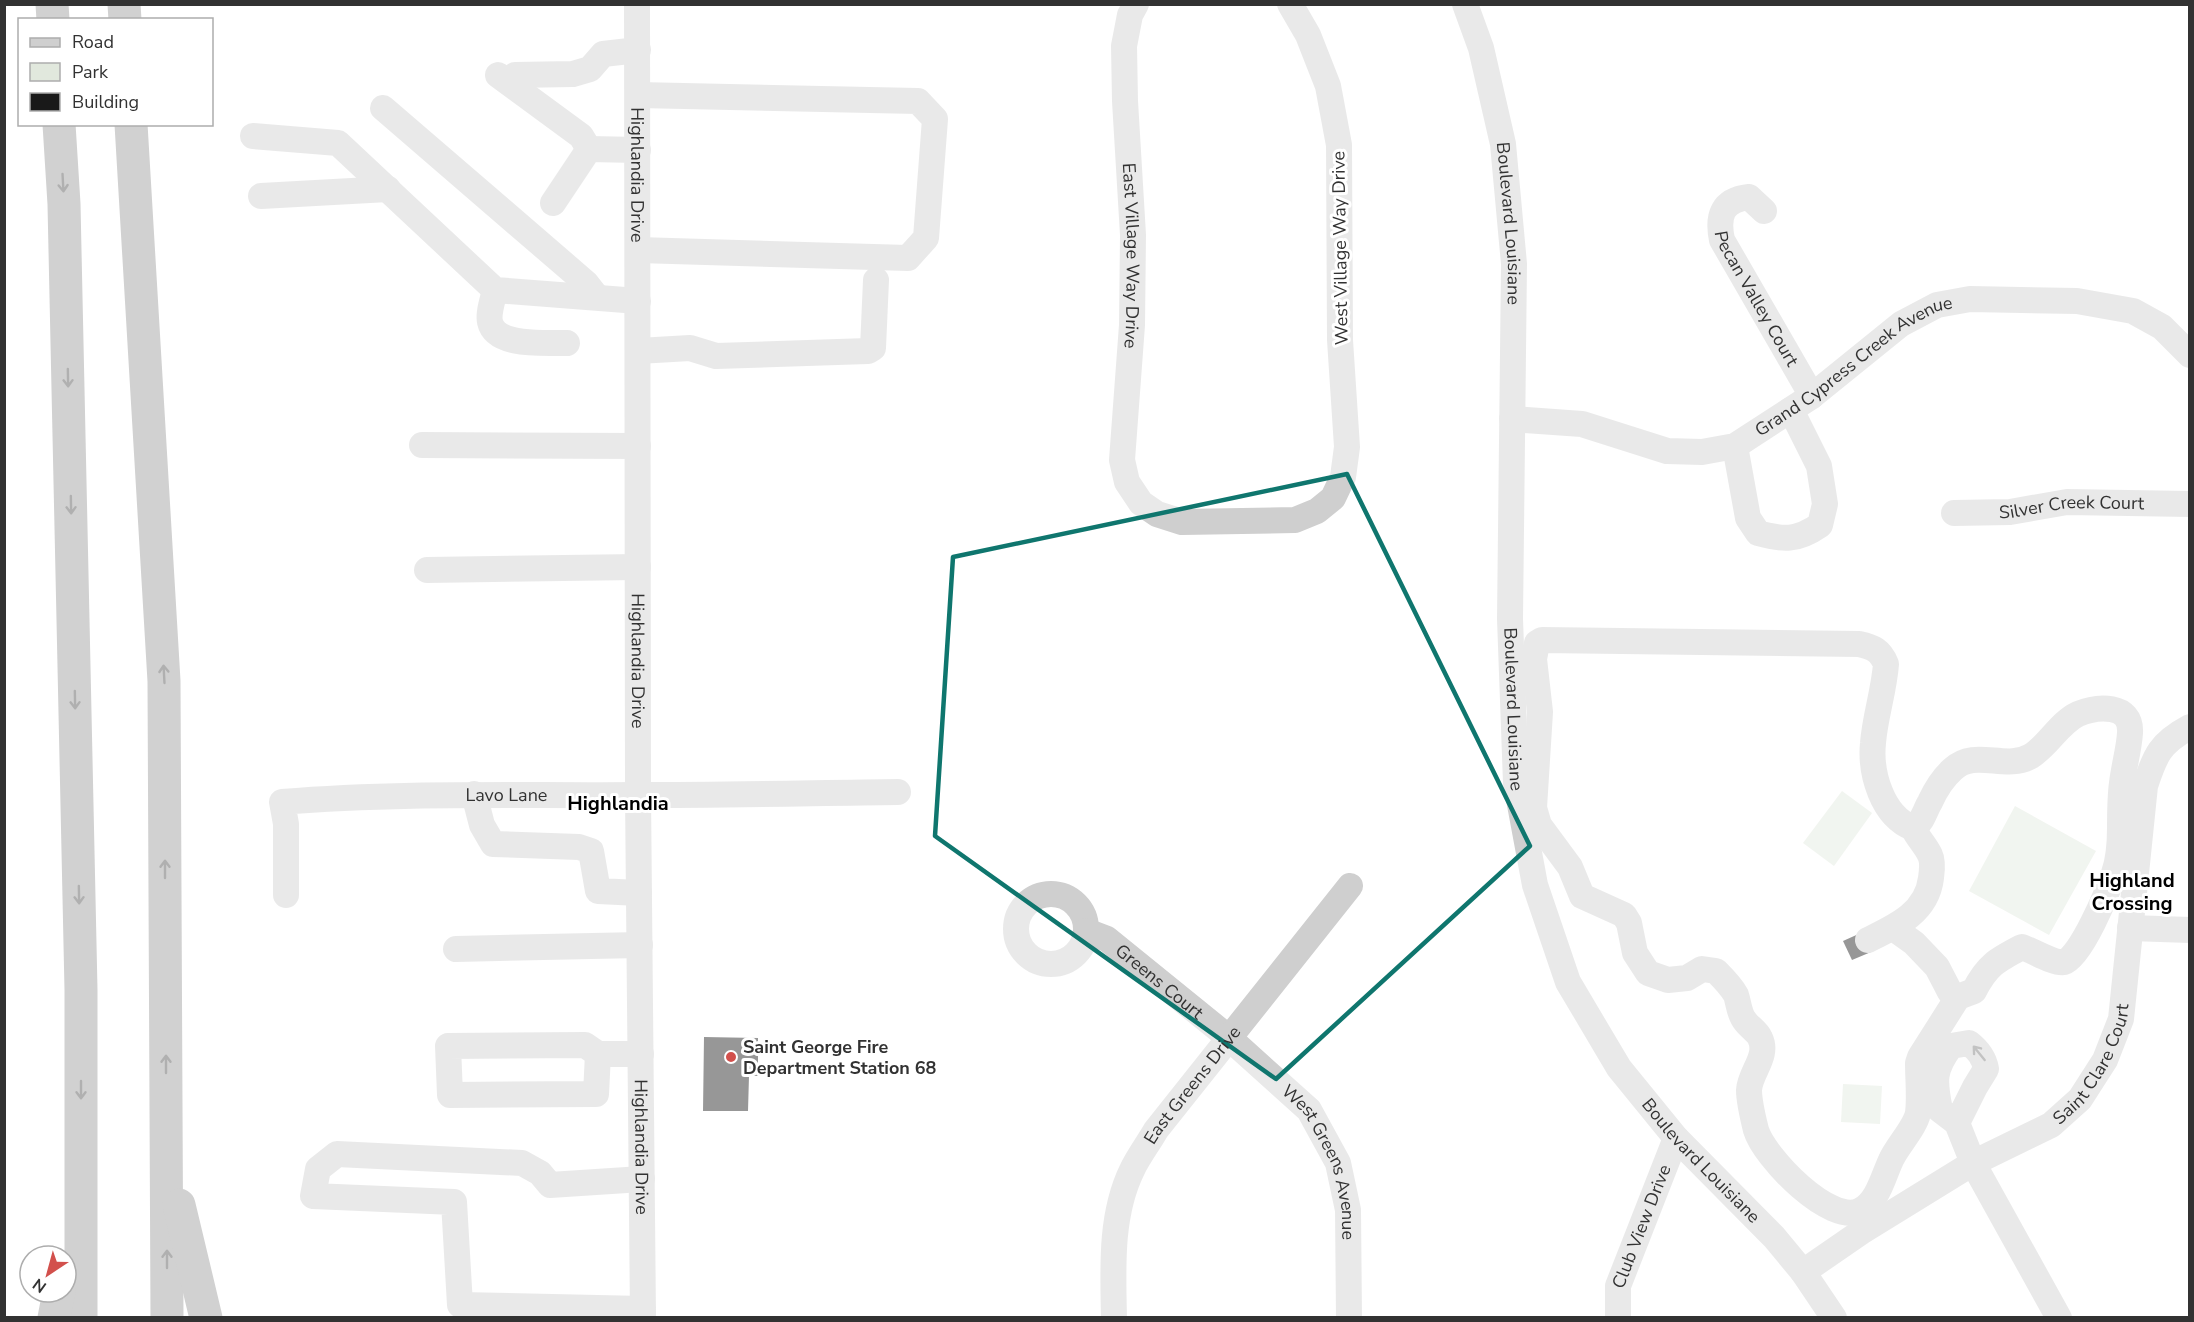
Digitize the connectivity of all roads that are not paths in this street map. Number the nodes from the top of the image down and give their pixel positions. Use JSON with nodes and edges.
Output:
{"nodes":[{"id":1,"x":637,"y":4,"type":"edge"},
{"id":2,"x":1136,"y":4,"type":"edge"},
{"id":3,"x":1290,"y":4,"type":"edge"},
{"id":4,"x":1465,"y":4,"type":"edge"},
{"id":5,"x":638,"y":50,"type":"junction"},
{"id":6,"x":638,"y":95,"type":"junction"},
{"id":7,"x":383,"y":108,"type":"dead end"},
{"id":8,"x":60,"y":126,"type":"edge"},
{"id":9,"x":131,"y":126,"type":"edge"},
{"id":10,"x":253,"y":136,"type":"dead end"},
{"id":11,"x":589,"y":149,"type":"junction"},
{"id":12,"x":638,"y":150,"type":"junction"},
{"id":13,"x":388,"y":189,"type":"junction"},
{"id":14,"x":261,"y":196,"type":"dead end"},
{"id":15,"x":553,"y":204,"type":"dead end"},
{"id":16,"x":1764,"y":211,"type":"dead end"},
{"id":17,"x":638,"y":250,"type":"junction"},
{"id":18,"x":876,"y":280,"type":"dead end"},
{"id":19,"x":495,"y":290,"type":"junction"},
{"id":20,"x":597,"y":297,"type":"junction"},
{"id":21,"x":638,"y":301,"type":"junction"},
{"id":22,"x":567,"y":343,"type":"dead end"},
{"id":23,"x":638,"y":351,"type":"junction"},
{"id":24,"x":2190,"y":355,"type":"edge"},
{"id":25,"x":1812,"y":396,"type":"junction"},
{"id":26,"x":1791,"y":410,"type":"junction"},
{"id":27,"x":1512,"y":419,"type":"junction"},
{"id":28,"x":422,"y":445,"type":"dead end"},
{"id":29,"x":638,"y":446,"type":"junction"},
{"id":30,"x":1735,"y":446,"type":"junction"},
{"id":31,"x":1334,"y":498,"type":"joint"},
{"id":32,"x":2190,"y":504,"type":"edge"},
{"id":33,"x":1954,"y":513,"type":"dead end"},
{"id":34,"x":638,"y":567,"type":"junction"},
{"id":35,"x":427,"y":570,"type":"dead end"},
{"id":36,"x":2190,"y":727,"type":"edge"},
{"id":37,"x":898,"y":792,"type":"dead end"},
{"id":38,"x":474,"y":794,"type":"junction"},
{"id":39,"x":638,"y":795,"type":"junction"},
{"id":40,"x":1912,"y":828,"type":"junction"},
{"id":41,"x":1350,"y":886,"type":"dead end"},
{"id":42,"x":639,"y":893,"type":"junction"},
{"id":43,"x":286,"y":895,"type":"dead end"},
{"id":44,"x":1893,"y":928,"type":"junction"},
{"id":45,"x":2130,"y":928,"type":"junction"},
{"id":46,"x":2190,"y":930,"type":"edge"},
{"id":47,"x":1086,"y":931,"type":"dead end"},
{"id":48,"x":1868,"y":940,"type":"dead end"},
{"id":49,"x":640,"y":945,"type":"junction"},
{"id":50,"x":456,"y":949,"type":"dead end"},
{"id":51,"x":1958,"y":998,"type":"junction"},
{"id":52,"x":1229,"y":1038,"type":"junction"},
{"id":53,"x":598,"y":1054,"type":"junction"},
{"id":54,"x":641,"y":1054,"type":"junction"},
{"id":55,"x":1957,"y":1123,"type":"dead end"},
{"id":56,"x":1676,"y":1138,"type":"junction"},
{"id":57,"x":166,"y":1151,"type":"junction"},
{"id":58,"x":1973,"y":1163,"type":"junction"},
{"id":59,"x":642,"y":1179,"type":"junction"},
{"id":60,"x":81,"y":1191,"type":"junction"},
{"id":61,"x":70,"y":1244,"type":"edge"},
{"id":62,"x":1803,"y":1272,"type":"junction"},
{"id":63,"x":643,"y":1313,"type":"edge"},
{"id":64,"x":81,"y":1317,"type":"edge"},
{"id":65,"x":167,"y":1317,"type":"edge"},
{"id":66,"x":206,"y":1317,"type":"edge"},
{"id":67,"x":1114,"y":1317,"type":"edge"},
{"id":68,"x":1349,"y":1317,"type":"edge"},
{"id":69,"x":1618,"y":1317,"type":"edge"},
{"id":70,"x":1834,"y":1317,"type":"edge"},
{"id":71,"x":2059,"y":1317,"type":"edge"}],
"edges":[{"from":1,"to":5,"type":"street","name":"Highlandia Drive"},
{"from":2,"to":31,"type":"street","name":"East Village Way Drive"},
{"from":3,"to":31,"type":"street","name":"West Village Way Drive"},
{"from":4,"to":27,"type":"street","name":"Boulevard Louisiane"},
{"from":5,"to":6,"type":"street","name":"Highlandia Drive"},
{"from":5,"to":11,"type":"street"},
{"from":6,"to":12,"type":"street","name":"Highlandia Drive"},
{"from":6,"to":17,"type":"street"},
{"from":7,"to":20,"type":"street"},
{"from":8,"to":60,"type":"highway","one_way":true},
{"from":57,"to":9,"type":"highway","one_way":true},
{"from":10,"to":13,"type":"street"},
{"from":11,"to":12,"type":"street"},
{"from":11,"to":15,"type":"street"},
{"from":12,"to":17,"type":"street","name":"Highlandia Drive"},
{"from":13,"to":14,"type":"street"},
{"from":13,"to":19,"type":"street"},
{"from":16,"to":25,"type":"street","name":"Pecan Valley Court"},
{"from":17,"to":21,"type":"street","name":"Highlandia Drive"},
{"from":18,"to":23,"type":"street"},
{"from":19,"to":20,"type":"street"},
{"from":19,"to":22,"type":"street"},
{"from":20,"to":21,"type":"street"},
{"from":21,"to":23,"type":"street","name":"Highlandia Drive"},
{"from":23,"to":29,"type":"street","name":"Highlandia Drive"},
{"from":24,"to":25,"type":"street","name":"Grand Cypress Creek Avenue"},
{"from":25,"to":26,"type":"street","name":"Grand Cypress Creek Avenue"},
{"from":26,"to":30,"type":"street","name":"Grand Cypress Creek Avenue"},
{"from":26,"to":30,"type":"street"},
{"from":27,"to":30,"type":"street","name":"Grand Cypress Creek Avenue"},
{"from":27,"to":56,"type":"street","name":"Boulevard Louisiane"},
{"from":28,"to":29,"type":"street"},
{"from":29,"to":34,"type":"street","name":"Highlandia Drive"},
{"from":32,"to":33,"type":"street","name":"Silver Creek Court"},
{"from":34,"to":35,"type":"street"},
{"from":34,"to":39,"type":"street","name":"Highlandia Drive"},
{"from":36,"to":45,"type":"street","name":"Saint Clare Court"},
{"from":37,"to":39,"type":"street","name":"Lavo Lane"},
{"from":38,"to":39,"type":"street","name":"Lavo Lane"},
{"from":38,"to":42,"type":"street"},
{"from":38,"to":43,"type":"street","name":"Lavo Lane"},
{"from":39,"to":42,"type":"street","name":"Highlandia Drive"},
{"from":40,"to":44,"type":"street"},
{"from":40,"to":51,"type":"street"},
{"from":40,"to":51,"type":"street"},
{"from":41,"to":52,"type":"street","name":"East Greens Drive"},
{"from":42,"to":49,"type":"street","name":"Highlandia Drive"},
{"from":44,"to":48,"type":"street"},
{"from":44,"to":51,"type":"street"},
{"from":45,"to":46,"type":"street"},
{"from":45,"to":58,"type":"street","name":"Saint Clare Court"},
{"from":47,"to":52,"type":"street","name":"Greens Court"},
{"from":49,"to":50,"type":"street"},
{"from":49,"to":54,"type":"street","name":"Highlandia Drive"},
{"from":52,"to":67,"type":"street","name":"East Greens Drive"},
{"from":52,"to":68,"type":"street","name":"West Greens Avenue"},
{"from":53,"to":53,"type":"street"},
{"from":53,"to":54,"type":"street"},
{"from":54,"to":59,"type":"street","name":"Highlandia Drive"},
{"from":55,"to":58,"type":"street"},
{"from":56,"to":62,"type":"street","name":"Boulevard Louisiane"},
{"from":56,"to":69,"type":"street","name":"Club View Drive"},
{"from":65,"to":57,"type":"highway","one_way":true},
{"from":57,"to":66,"type":"highway"},
{"from":58,"to":62,"type":"street","name":"Saint Clare Court"},
{"from":58,"to":71,"type":"street"},
{"from":59,"to":63,"type":"street","name":"Highlandia Drive"},
{"from":59,"to":63,"type":"street"},
{"from":60,"to":61,"type":"highway"},
{"from":60,"to":64,"type":"highway"},
{"from":62,"to":70,"type":"street","name":"Boulevard Louisiane"}]}
